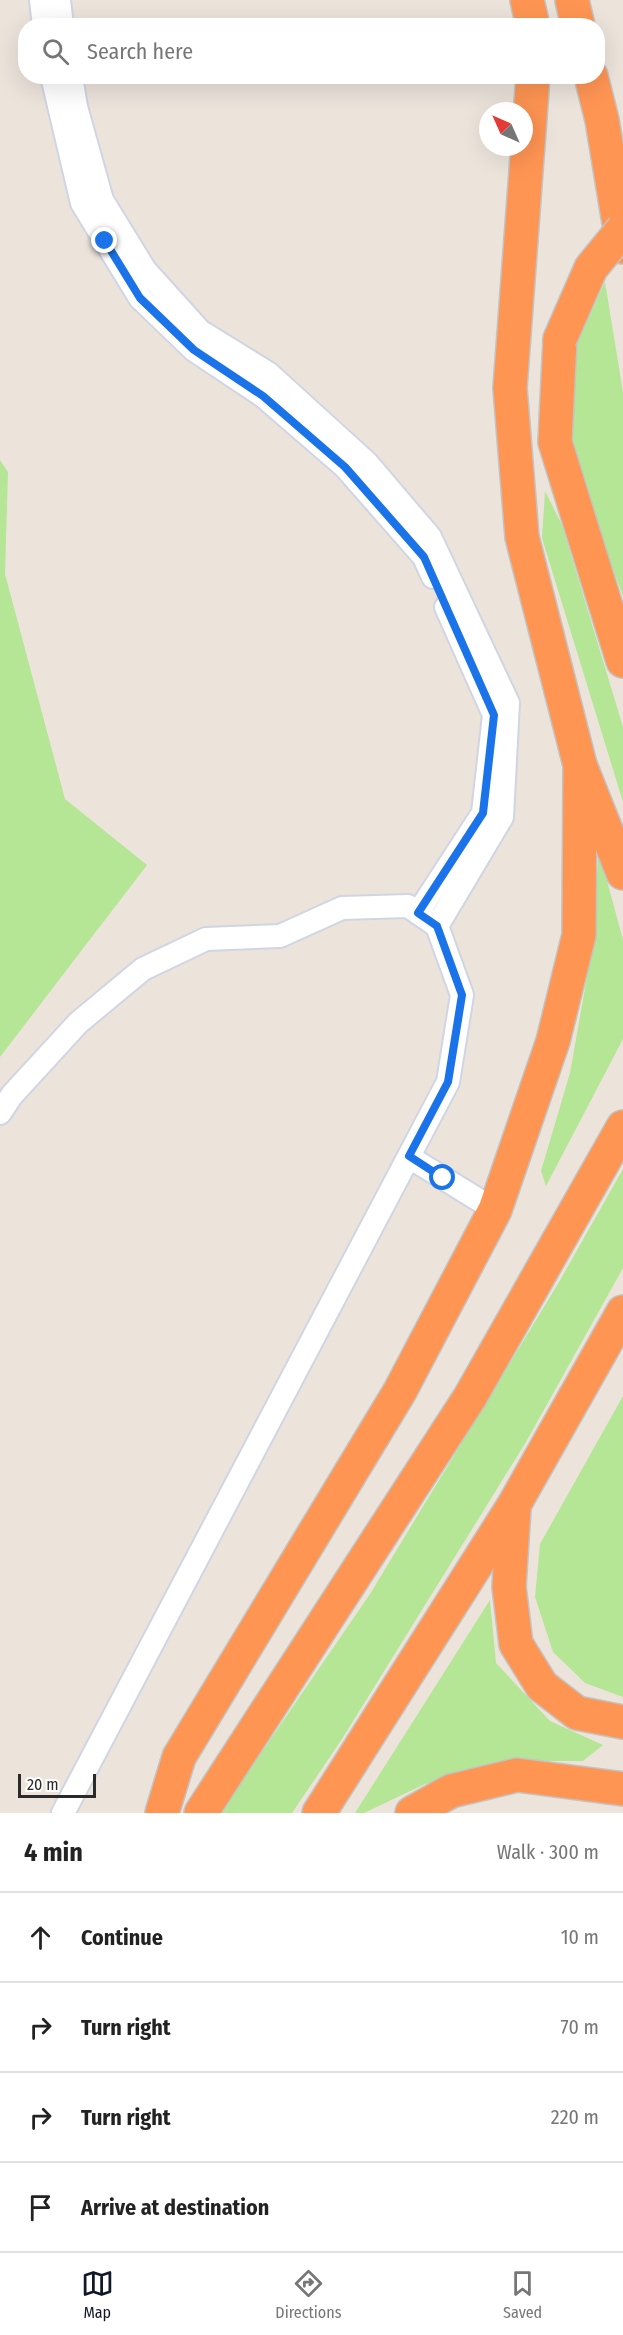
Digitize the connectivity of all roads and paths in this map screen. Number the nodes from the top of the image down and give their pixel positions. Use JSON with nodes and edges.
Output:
{"nodes":[{"id":1,"x":40,"y":0,"type":"edge"},
{"id":2,"x":58,"y":0,"type":"edge"},
{"id":3,"x":527,"y":0,"type":"edge"},
{"id":4,"x":572,"y":0,"type":"edge"},
{"id":5,"x":43,"y":18,"type":"edge"},
{"id":6,"x":61,"y":18,"type":"edge"},
{"id":7,"x":531,"y":18,"type":"edge"},
{"id":8,"x":576,"y":18,"type":"edge"},
{"id":9,"x":54,"y":84,"type":"edge"},
{"id":10,"x":72,"y":84,"type":"edge"},
{"id":11,"x":532,"y":84,"type":"edge"},
{"id":12,"x":593,"y":84,"type":"edge"},
{"id":13,"x":623,"y":229,"type":"edge"},
{"id":14,"x":623,"y":247,"type":"edge"},
{"id":15,"x":623,"y":661,"type":"edge"},
{"id":16,"x":580,"y":765,"type":"junction"},
{"id":17,"x":623,"y":873,"type":"edge"},
{"id":18,"x":418,"y":913,"type":"junction"},
{"id":19,"x":437,"y":926,"type":"junction"},
{"id":20,"x":0,"y":1113,"type":"edge"},
{"id":21,"x":623,"y":1127,"type":"edge"},
{"id":22,"x":409,"y":1156,"type":"junction"},
{"id":23,"x":495,"y":1210,"type":"junction"},
{"id":24,"x":623,"y":1312,"type":"edge"},
{"id":25,"x":514,"y":1505,"type":"junction"},
{"id":26,"x":623,"y":1722,"type":"edge"},
{"id":27,"x":623,"y":1789,"type":"edge"},
{"id":28,"x":63,"y":1813,"type":"edge"},
{"id":29,"x":162,"y":1813,"type":"edge"},
{"id":30,"x":201,"y":1813,"type":"edge"},
{"id":31,"x":319,"y":1813,"type":"edge"},
{"id":32,"x":412,"y":1813,"type":"edge"}],
"edges":[{"from":1,"to":5,"type":"street"},
{"from":2,"to":6,"type":"street"},
{"from":3,"to":7,"type":"highway"},
{"from":4,"to":8,"type":"highway"},
{"from":9,"to":18,"type":"street"},
{"from":10,"to":19,"type":"street"},
{"from":11,"to":16,"type":"highway"},
{"from":12,"to":14,"type":"highway"},
{"from":13,"to":15,"type":"highway","bridge":true},
{"from":16,"to":17,"type":"highway"},
{"from":16,"to":23,"type":"highway"},
{"from":18,"to":19,"type":"street"},
{"from":18,"to":20,"type":"street"},
{"from":19,"to":22,"type":"street"},
{"from":21,"to":30,"type":"highway"},
{"from":22,"to":23,"type":"street"},
{"from":22,"to":28,"type":"street"},
{"from":23,"to":29,"type":"highway"},
{"from":24,"to":25,"type":"highway"},
{"from":25,"to":26,"type":"highway"},
{"from":25,"to":31,"type":"highway"},
{"from":27,"to":32,"type":"highway"}]}
